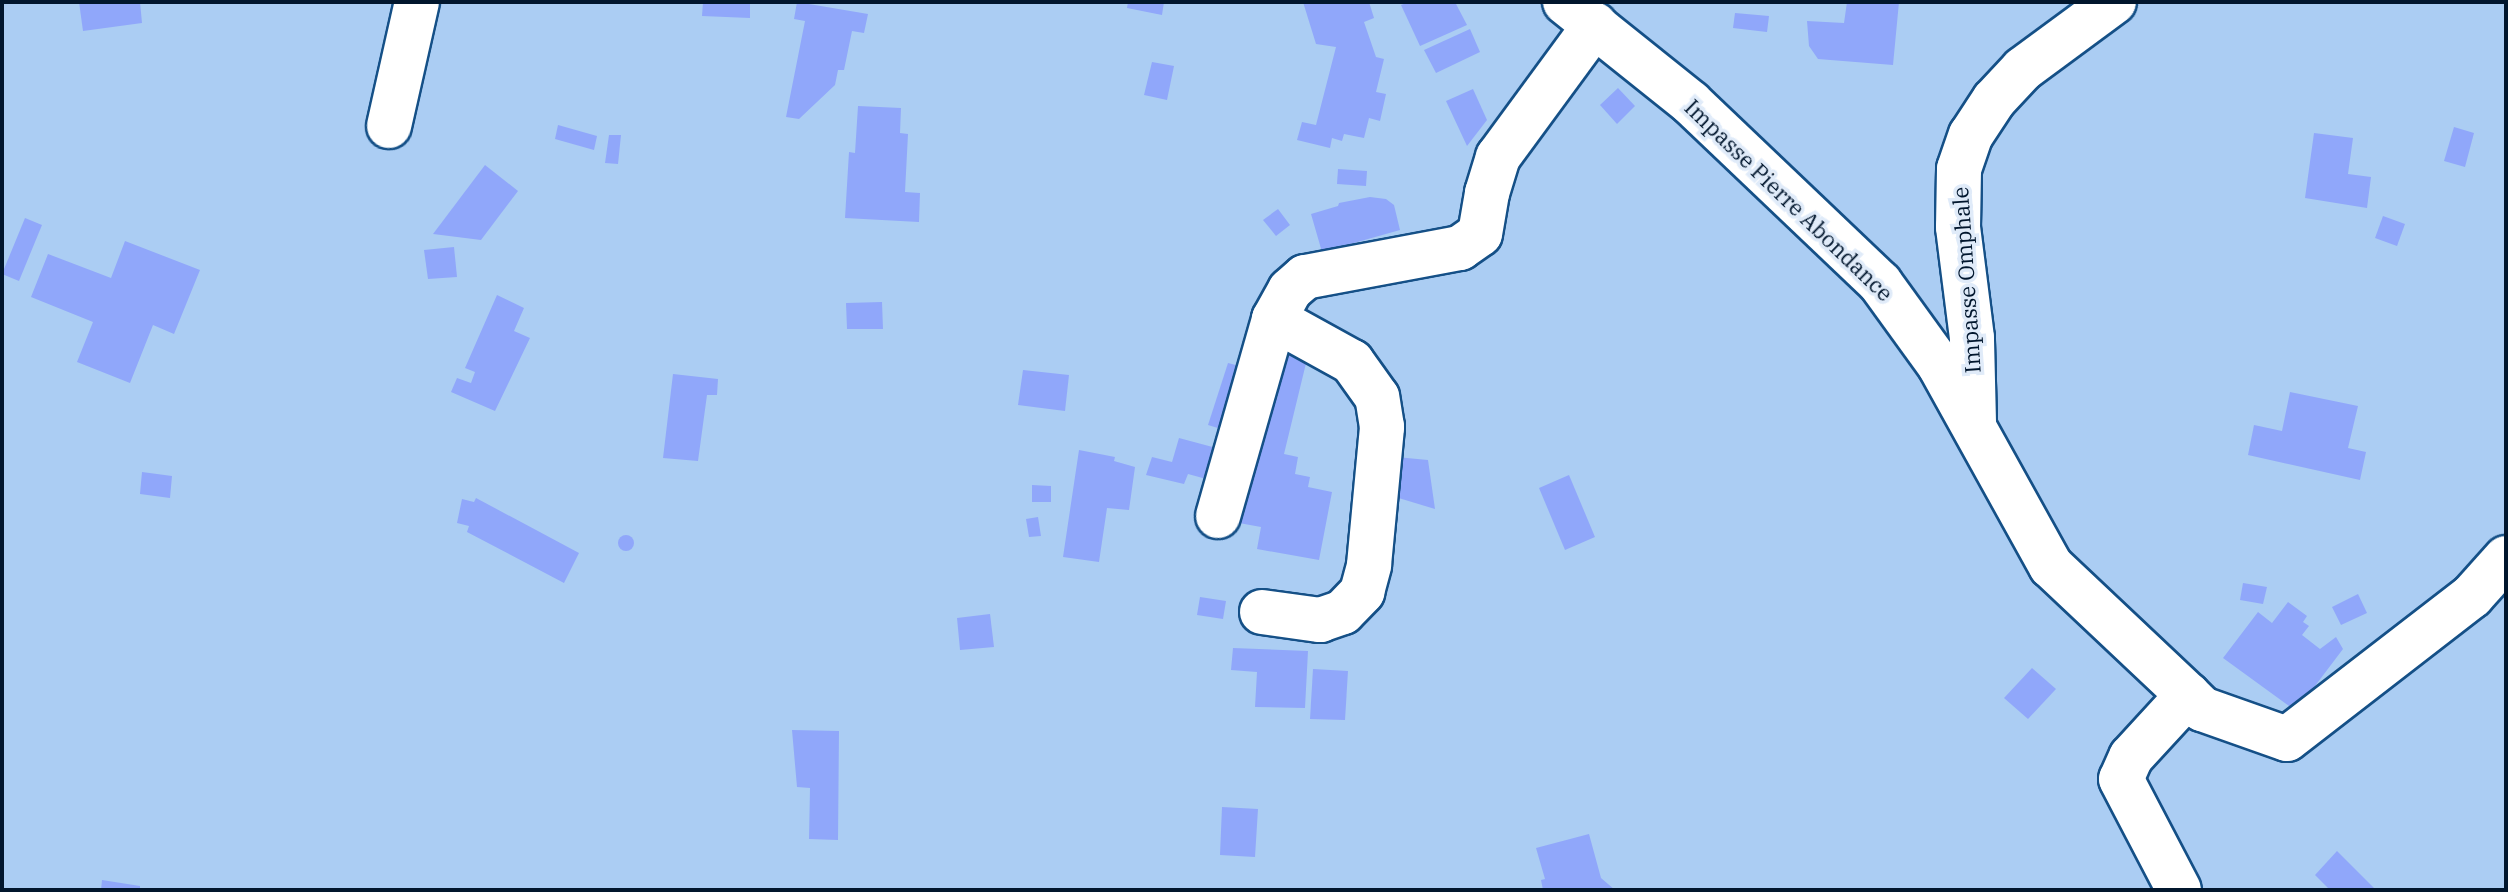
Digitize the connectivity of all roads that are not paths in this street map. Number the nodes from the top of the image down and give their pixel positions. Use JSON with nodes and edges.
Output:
{"nodes":[{"id":1,"x":417,"y":2,"type":"edge"},
{"id":2,"x":2114,"y":2,"type":"edge"},
{"id":3,"x":1580,"y":14,"type":"edge"},
{"id":4,"x":389,"y":126,"type":"dead end"},
{"id":5,"x":1274,"y":319,"type":"junction"},
{"id":6,"x":1974,"y":432,"type":"junction"},
{"id":7,"x":1218,"y":516,"type":"dead end"},
{"id":8,"x":2506,"y":558,"type":"edge"},
{"id":9,"x":1262,"y":612,"type":"dead end"},
{"id":10,"x":2188,"y":695,"type":"junction"},
{"id":11,"x":2179,"y":890,"type":"edge"}],
"edges":[{"from":1,"to":4,"type":"street"},
{"from":2,"to":6,"type":"street","name":"Impasse Omphale"},
{"from":3,"to":5,"type":"street"},
{"from":3,"to":6,"type":"street","name":"Impasse Pierre Abondance"},
{"from":5,"to":7,"type":"street"},
{"from":5,"to":9,"type":"street"},
{"from":6,"to":10,"type":"street","name":"Impasse Pierre Abondance"},
{"from":8,"to":10,"type":"street","name":"Impasse Pierre Abondance"},
{"from":10,"to":11,"type":"street"}]}
